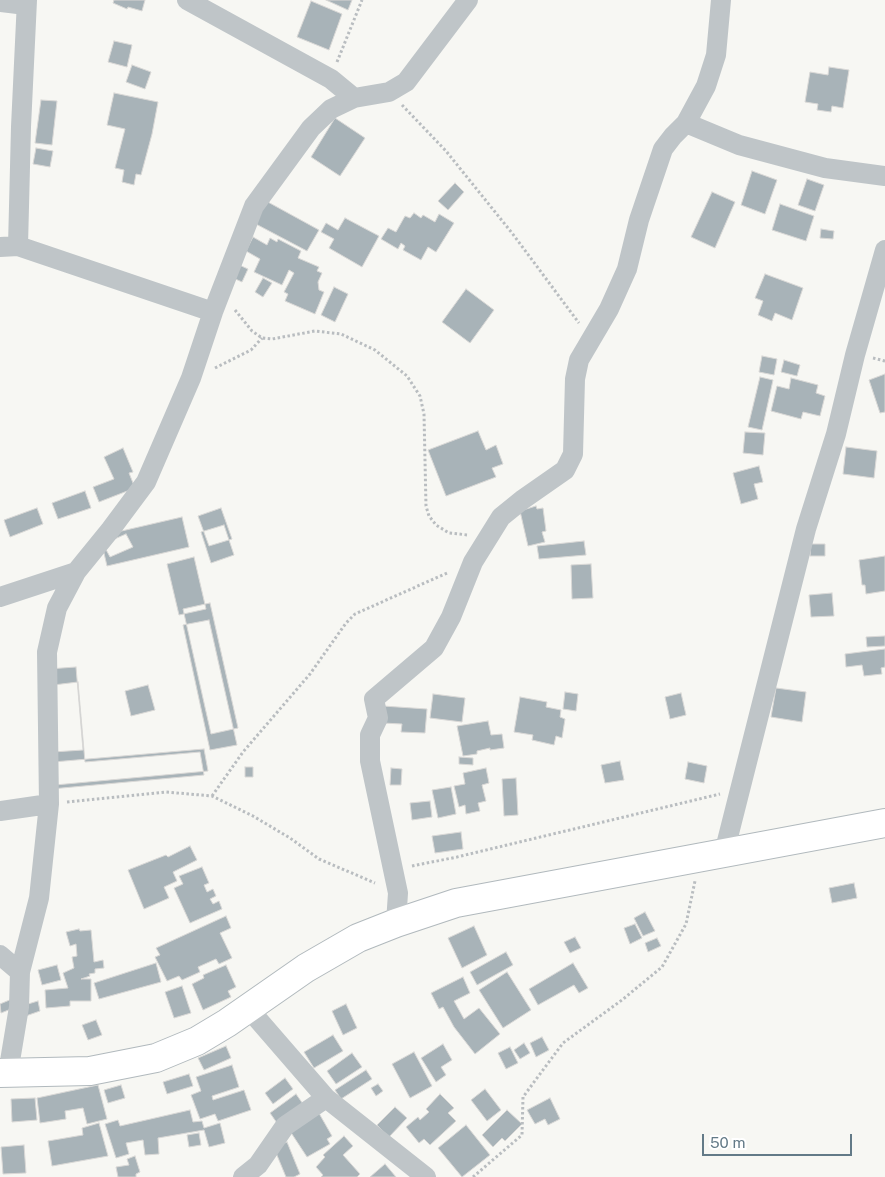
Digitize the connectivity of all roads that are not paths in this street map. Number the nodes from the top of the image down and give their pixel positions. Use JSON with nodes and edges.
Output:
{"nodes":[{"id":1,"x":187,"y":0,"type":"edge"},
{"id":2,"x":468,"y":0,"type":"edge"},
{"id":3,"x":721,"y":0,"type":"edge"},
{"id":4,"x":0,"y":2,"type":"edge"},
{"id":5,"x":26,"y":3,"type":"edge"},
{"id":6,"x":354,"y":98,"type":"junction"},
{"id":7,"x":686,"y":123,"type":"junction"},
{"id":8,"x":885,"y":176,"type":"edge"},
{"id":9,"x":9,"y":247,"type":"edge"},
{"id":10,"x":885,"y":250,"type":"edge"},
{"id":11,"x":213,"y":312,"type":"junction"},
{"id":12,"x":76,"y":572,"type":"junction"},
{"id":13,"x":0,"y":597,"type":"edge"},
{"id":14,"x":49,"y":804,"type":"junction"},
{"id":15,"x":0,"y":811,"type":"edge"},
{"id":16,"x":880,"y":829,"type":"edge"},
{"id":17,"x":712,"y":856,"type":"junction"},
{"id":18,"x":396,"y":923,"type":"junction"},
{"id":19,"x":0,"y":955,"type":"edge"},
{"id":20,"x":20,"y":972,"type":"junction"},
{"id":21,"x":248,"y":1008,"type":"junction"},
{"id":22,"x":4,"y":1073,"type":"edge"},
{"id":23,"x":326,"y":1098,"type":"junction"},
{"id":24,"x":243,"y":1177,"type":"edge"},
{"id":25,"x":426,"y":1177,"type":"edge"}],
"edges":[{"from":1,"to":6,"type":"street"},
{"from":2,"to":6,"type":"street"},
{"from":3,"to":7,"type":"street"},
{"from":4,"to":5,"type":"street"},
{"from":5,"to":9,"type":"street"},
{"from":6,"to":11,"type":"street"},
{"from":7,"to":8,"type":"street"},
{"from":7,"to":18,"type":"street"},
{"from":9,"to":11,"type":"street"},
{"from":10,"to":17,"type":"street"},
{"from":11,"to":12,"type":"street"},
{"from":12,"to":13,"type":"street"},
{"from":12,"to":14,"type":"street"},
{"from":14,"to":15,"type":"street"},
{"from":14,"to":20,"type":"street"},
{"from":16,"to":17,"type":"street"},
{"from":17,"to":18,"type":"street"},
{"from":18,"to":21,"type":"street"},
{"from":19,"to":20,"type":"street"},
{"from":20,"to":22,"type":"street"},
{"from":21,"to":22,"type":"street"},
{"from":21,"to":23,"type":"street"},
{"from":23,"to":24,"type":"street"},
{"from":23,"to":25,"type":"street"}]}
